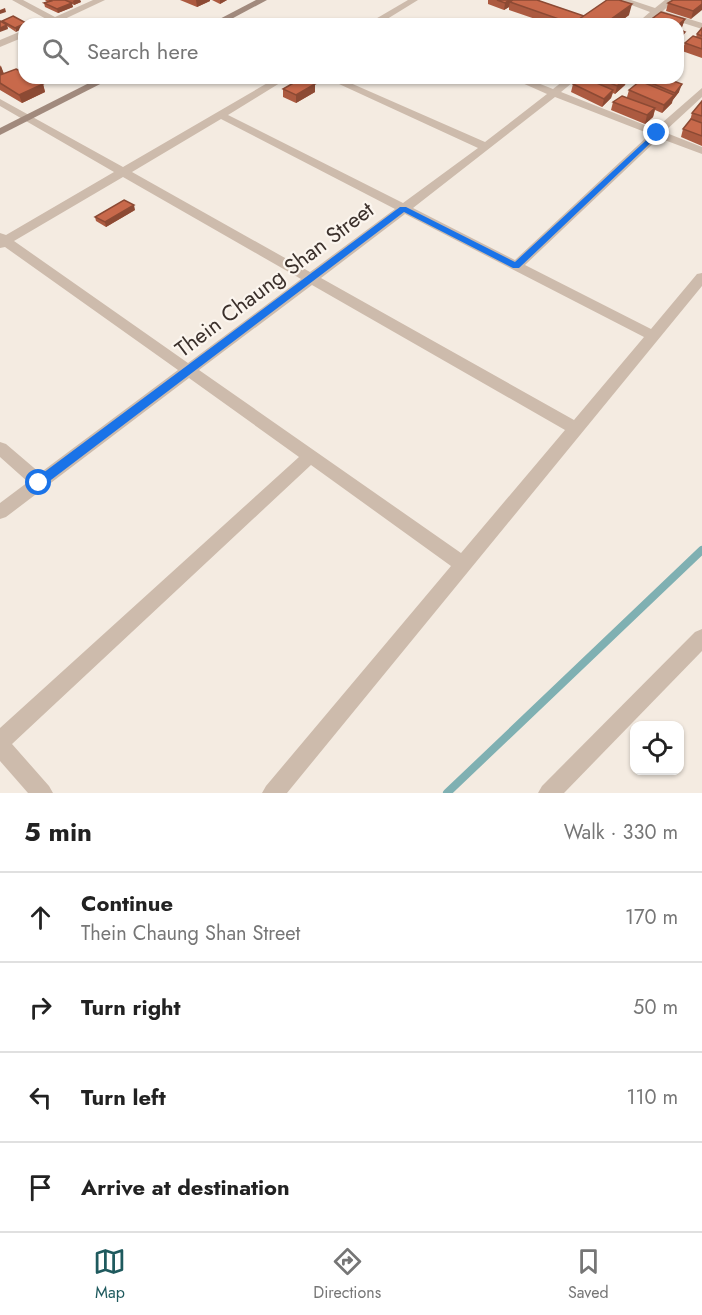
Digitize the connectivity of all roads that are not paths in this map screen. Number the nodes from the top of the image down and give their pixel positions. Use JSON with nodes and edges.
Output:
{"nodes":[{"id":1,"x":16,"y":0,"type":"edge"},
{"id":2,"x":101,"y":0,"type":"edge"},
{"id":3,"x":263,"y":0,"type":"edge"},
{"id":4,"x":414,"y":0,"type":"edge"},
{"id":5,"x":622,"y":0,"type":"edge"},
{"id":6,"x":671,"y":0,"type":"edge"},
{"id":7,"x":657,"y":11,"type":"junction"},
{"id":8,"x":51,"y":18,"type":"edge"},
{"id":9,"x":60,"y":18,"type":"edge"},
{"id":10,"x":227,"y":18,"type":"edge"},
{"id":11,"x":383,"y":18,"type":"edge"},
{"id":12,"x":648,"y":18,"type":"edge"},
{"id":13,"x":678,"y":18,"type":"edge"},
{"id":14,"x":684,"y":20,"type":"edge"},
{"id":15,"x":702,"y":26,"type":"edge"},
{"id":16,"x":18,"y":36,"type":"edge"},
{"id":17,"x":0,"y":44,"type":"edge"},
{"id":18,"x":96,"y":84,"type":"edge"},
{"id":19,"x":274,"y":84,"type":"edge"},
{"id":20,"x":344,"y":84,"type":"edge"},
{"id":21,"x":531,"y":84,"type":"edge"},
{"id":22,"x":565,"y":84,"type":"edge"},
{"id":23,"x":702,"y":91,"type":"edge"},
{"id":24,"x":554,"y":93,"type":"junction"},
{"id":25,"x":0,"y":102,"type":"edge"},
{"id":26,"x":221,"y":115,"type":"junction"},
{"id":27,"x":28,"y":118,"type":"junction"},
{"id":28,"x":0,"y":132,"type":"edge"},
{"id":29,"x":657,"y":133,"type":"junction"},
{"id":30,"x":486,"y":147,"type":"junction"},
{"id":31,"x":702,"y":151,"type":"edge"},
{"id":32,"x":123,"y":172,"type":"junction"},
{"id":33,"x":403,"y":208,"type":"junction"},
{"id":34,"x":2,"y":241,"type":"edge"},
{"id":35,"x":516,"y":266,"type":"junction"},
{"id":36,"x":702,"y":277,"type":"edge"},
{"id":37,"x":310,"y":278,"type":"junction"},
{"id":38,"x":653,"y":336,"type":"junction"},
{"id":39,"x":188,"y":370,"type":"junction"},
{"id":40,"x":576,"y":429,"type":"junction"},
{"id":41,"x":0,"y":448,"type":"edge"},
{"id":42,"x":310,"y":456,"type":"junction"},
{"id":43,"x":39,"y":483,"type":"junction"},
{"id":44,"x":0,"y":512,"type":"edge"},
{"id":45,"x":464,"y":565,"type":"junction"},
{"id":46,"x":702,"y":638,"type":"edge"},
{"id":47,"x":0,"y":744,"type":"edge"},
{"id":48,"x":42,"y":793,"type":"edge"},
{"id":49,"x":273,"y":793,"type":"edge"},
{"id":50,"x":549,"y":793,"type":"edge"}],
"edges":[{"from":1,"to":8,"type":"street"},
{"from":2,"to":9,"type":"street"},
{"from":3,"to":10,"type":"main road"},
{"from":4,"to":11,"type":"street"},
{"from":5,"to":7,"type":"street"},
{"from":6,"to":7,"type":"street"},
{"from":7,"to":12,"type":"street"},
{"from":7,"to":13,"type":"street"},
{"from":14,"to":15,"type":"street"},
{"from":16,"to":17,"type":"street"},
{"from":18,"to":27,"type":"main road"},
{"from":19,"to":26,"type":"street"},
{"from":20,"to":30,"type":"street"},
{"from":21,"to":24,"type":"street"},
{"from":22,"to":24,"type":"street","name":"Thein Chaung Shan Street"},
{"from":23,"to":29,"type":"street"},
{"from":24,"to":29,"type":"street"},
{"from":24,"to":30,"type":"street","name":"Thein Chaung Shan Street"},
{"from":25,"to":27,"type":"street"},
{"from":26,"to":32,"type":"street"},
{"from":26,"to":33,"type":"street"},
{"from":27,"to":28,"type":"main road"},
{"from":27,"to":32,"type":"street"},
{"from":29,"to":31,"type":"street"},
{"from":29,"to":35,"type":"street"},
{"from":30,"to":33,"type":"street","name":"Thein Chaung Shan Street"},
{"from":32,"to":34,"type":"street"},
{"from":32,"to":37,"type":"street"},
{"from":33,"to":35,"type":"street"},
{"from":33,"to":37,"type":"street","name":"Thein Chaung Shan Street"},
{"from":34,"to":39,"type":"street"},
{"from":35,"to":38,"type":"street"},
{"from":36,"to":38,"type":"street"},
{"from":37,"to":39,"type":"street","name":"Thein Chaung Shan Street"},
{"from":37,"to":40,"type":"street"},
{"from":38,"to":40,"type":"street"},
{"from":39,"to":42,"type":"street"},
{"from":39,"to":43,"type":"street","name":"Thein Chaung Shan Street"},
{"from":40,"to":45,"type":"street"},
{"from":41,"to":43,"type":"street"},
{"from":42,"to":45,"type":"street"},
{"from":42,"to":47,"type":"street"},
{"from":43,"to":44,"type":"street","name":"Thein Chaung Shan Street"},
{"from":45,"to":49,"type":"street"},
{"from":46,"to":50,"type":"street"},
{"from":47,"to":48,"type":"street"}]}
